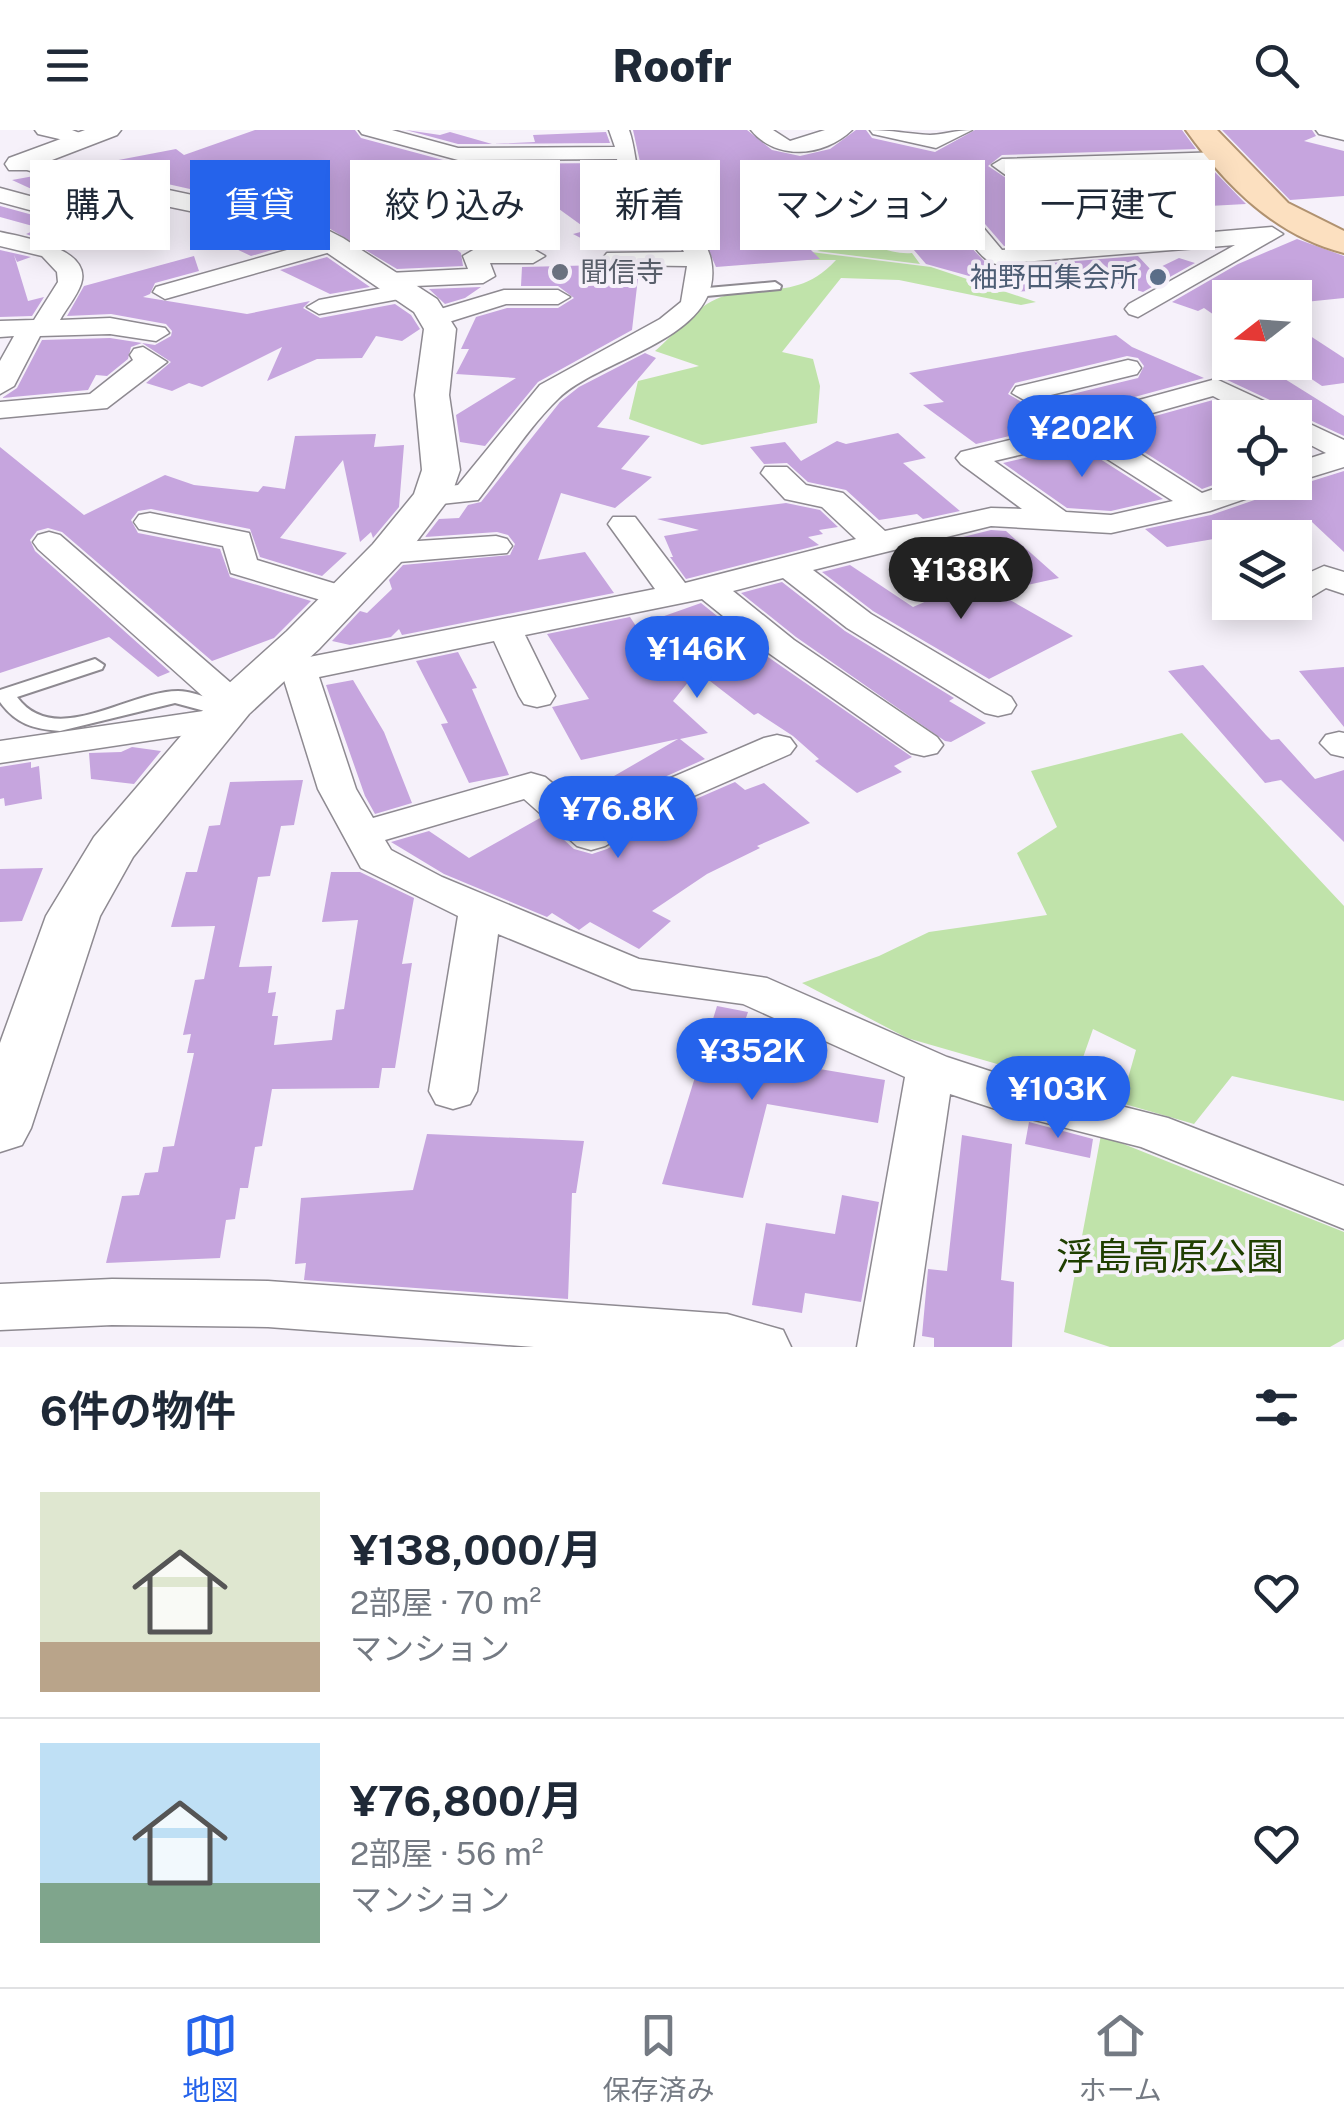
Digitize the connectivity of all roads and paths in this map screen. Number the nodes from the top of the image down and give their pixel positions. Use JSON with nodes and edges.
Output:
{"nodes":[{"id":1,"x":368,"y":130,"type":"edge"},
{"id":2,"x":761,"y":130,"type":"edge"},
{"id":3,"x":842,"y":130,"type":"edge"},
{"id":4,"x":880,"y":130,"type":"edge"},
{"id":5,"x":962,"y":130,"type":"edge"},
{"id":6,"x":1326,"y":130,"type":"edge"},
{"id":7,"x":96,"y":134,"type":"edge"},
{"id":8,"x":1344,"y":134,"type":"edge"},
{"id":9,"x":1204,"y":139,"type":"edge"},
{"id":10,"x":623,"y":142,"type":"edge"},
{"id":11,"x":17,"y":158,"type":"edge"},
{"id":12,"x":1041,"y":160,"type":"edge"},
{"id":13,"x":0,"y":195,"type":"edge"},
{"id":14,"x":30,"y":203,"type":"edge"},
{"id":15,"x":1283,"y":229,"type":"junction"},
{"id":16,"x":1339,"y":238,"type":"edge"},
{"id":17,"x":0,"y":239,"type":"edge"},
{"id":18,"x":333,"y":244,"type":"junction"},
{"id":19,"x":985,"y":244,"type":"edge"},
{"id":20,"x":1040,"y":254,"type":"junction"},
{"id":21,"x":532,"y":256,"type":"dead end"},
{"id":22,"x":614,"y":258,"type":"dead end"},
{"id":23,"x":699,"y":259,"type":"junction"},
{"id":24,"x":1060,"y":278,"type":"dead end"},
{"id":25,"x":775,"y":286,"type":"dead end"},
{"id":26,"x":165,"y":292,"type":"dead end"},
{"id":27,"x":696,"y":293,"type":"junction"},
{"id":28,"x":410,"y":296,"type":"junction"},
{"id":29,"x":558,"y":298,"type":"dead end"},
{"id":30,"x":320,"y":308,"type":"dead end"},
{"id":31,"x":1138,"y":309,"type":"dead end"},
{"id":32,"x":36,"y":328,"type":"junction"},
{"id":33,"x":0,"y":330,"type":"edge"},
{"id":34,"x":1128,"y":368,"type":"dead end"},
{"id":35,"x":0,"y":386,"type":"edge"},
{"id":36,"x":1242,"y":400,"type":"edge"},
{"id":37,"x":0,"y":410,"type":"edge"},
{"id":38,"x":1079,"y":428,"type":"junction"},
{"id":39,"x":1312,"y":436,"type":"edge"},
{"id":40,"x":1344,"y":454,"type":"edge"},
{"id":41,"x":1312,"y":466,"type":"edge"},
{"id":42,"x":776,"y":473,"type":"dead end"},
{"id":43,"x":432,"y":496,"type":"junction"},
{"id":44,"x":1212,"y":500,"type":"edge"},
{"id":45,"x":1199,"y":504,"type":"junction"},
{"id":46,"x":1058,"y":521,"type":"junction"},
{"id":47,"x":150,"y":522,"type":"dead end"},
{"id":48,"x":624,"y":524,"type":"dead end"},
{"id":49,"x":50,"y":542,"type":"dead end"},
{"id":50,"x":879,"y":543,"type":"junction"},
{"id":51,"x":496,"y":546,"type":"dead end"},
{"id":52,"x":386,"y":553,"type":"junction"},
{"id":53,"x":790,"y":568,"type":"junction"},
{"id":54,"x":1312,"y":582,"type":"edge"},
{"id":55,"x":1344,"y":584,"type":"edge"},
{"id":56,"x":692,"y":591,"type":"junction"},
{"id":57,"x":344,"y":597,"type":"junction"},
{"id":58,"x":506,"y":632,"type":"junction"},
{"id":59,"x":95,"y":666,"type":"dead end"},
{"id":60,"x":286,"y":670,"type":"junction"},
{"id":61,"x":538,"y":696,"type":"dead end"},
{"id":62,"x":998,"y":705,"type":"dead end"},
{"id":63,"x":227,"y":712,"type":"junction"},
{"id":64,"x":777,"y":746,"type":"dead end"},
{"id":65,"x":924,"y":746,"type":"dead end"},
{"id":66,"x":0,"y":752,"type":"edge"},
{"id":67,"x":362,"y":834,"type":"junction"},
{"id":68,"x":480,"y":910,"type":"junction"},
{"id":69,"x":930,"y":1068,"type":"junction"},
{"id":70,"x":453,"y":1091,"type":"dead end"},
{"id":71,"x":0,"y":1128,"type":"edge"},
{"id":72,"x":1344,"y":1208,"type":"edge"},
{"id":73,"x":0,"y":1307,"type":"edge"},
{"id":74,"x":763,"y":1347,"type":"edge"},
{"id":75,"x":885,"y":1347,"type":"edge"}],
"edges":[{"from":1,"to":10,"type":"street"},
{"from":2,"to":3,"type":"street"},
{"from":4,"to":5,"type":"street"},
{"from":6,"to":8,"type":"street"},
{"from":7,"to":11,"type":"street"},
{"from":7,"to":11,"type":"street"},
{"from":9,"to":12,"type":"street"},
{"from":9,"to":15,"type":"main road"},
{"from":10,"to":23,"type":"street"},
{"from":11,"to":18,"type":"street"},
{"from":13,"to":14,"type":"street"},
{"from":15,"to":16,"type":"main road"},
{"from":15,"to":20,"type":"street"},
{"from":15,"to":31,"type":"street"},
{"from":17,"to":32,"type":"street"},
{"from":18,"to":26,"type":"street"},
{"from":18,"to":28,"type":"street"},
{"from":19,"to":20,"type":"street"},
{"from":20,"to":24,"type":"street"},
{"from":21,"to":28,"type":"street"},
{"from":22,"to":23,"type":"street"},
{"from":23,"to":27,"type":"street"},
{"from":25,"to":27,"type":"lane"},
{"from":27,"to":43,"type":"street"},
{"from":28,"to":29,"type":"street"},
{"from":28,"to":30,"type":"street"},
{"from":28,"to":43,"type":"street"},
{"from":32,"to":33,"type":"street"},
{"from":32,"to":35,"type":"street"},
{"from":32,"to":37,"type":"street"},
{"from":34,"to":38,"type":"street"},
{"from":36,"to":38,"type":"street"},
{"from":38,"to":45,"type":"street"},
{"from":38,"to":46,"type":"street"},
{"from":39,"to":40,"type":"street"},
{"from":40,"to":41,"type":"street"},
{"from":42,"to":50,"type":"street"},
{"from":43,"to":52,"type":"street"},
{"from":44,"to":45,"type":"street"},
{"from":45,"to":46,"type":"street"},
{"from":46,"to":50,"type":"street"},
{"from":47,"to":57,"type":"street"},
{"from":48,"to":56,"type":"street"},
{"from":49,"to":63,"type":"street"},
{"from":50,"to":53,"type":"street"},
{"from":51,"to":52,"type":"street"},
{"from":52,"to":57,"type":"street"},
{"from":53,"to":56,"type":"street"},
{"from":53,"to":62,"type":"street"},
{"from":54,"to":55,"type":"street"},
{"from":56,"to":58,"type":"street"},
{"from":56,"to":65,"type":"street"},
{"from":57,"to":60,"type":"street"},
{"from":58,"to":60,"type":"street"},
{"from":58,"to":61,"type":"street"},
{"from":59,"to":63,"type":"lane"},
{"from":60,"to":63,"type":"street"},
{"from":60,"to":67,"type":"street"},
{"from":63,"to":66,"type":"street"},
{"from":63,"to":71,"type":"street"},
{"from":64,"to":67,"type":"street"},
{"from":67,"to":68,"type":"street"},
{"from":68,"to":69,"type":"street"},
{"from":68,"to":70,"type":"street"},
{"from":69,"to":72,"type":"street"},
{"from":69,"to":75,"type":"street"},
{"from":73,"to":74,"type":"street"}]}
